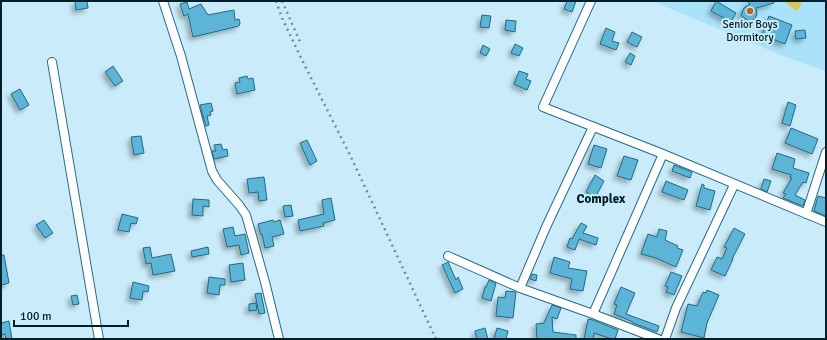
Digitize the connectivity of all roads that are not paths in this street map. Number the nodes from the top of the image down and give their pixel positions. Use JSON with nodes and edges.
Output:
{"nodes":[{"id":1,"x":163,"y":1,"type":"edge"},
{"id":2,"x":591,"y":1,"type":"edge"},
{"id":3,"x":52,"y":62,"type":"dead end"},
{"id":4,"x":594,"y":127,"type":"junction"},
{"id":5,"x":826,"y":152,"type":"edge"},
{"id":6,"x":663,"y":154,"type":"junction"},
{"id":7,"x":734,"y":185,"type":"junction"},
{"id":8,"x":806,"y":214,"type":"junction"},
{"id":9,"x":826,"y":222,"type":"edge"},
{"id":10,"x":448,"y":256,"type":"dead end"},
{"id":11,"x":520,"y":288,"type":"junction"},
{"id":12,"x":593,"y":314,"type":"junction"},
{"id":13,"x":99,"y":339,"type":"edge"},
{"id":14,"x":279,"y":339,"type":"edge"},
{"id":15,"x":658,"y":339,"type":"edge"},
{"id":16,"x":665,"y":339,"type":"edge"}],
"edges":[{"from":1,"to":14,"type":"street"},
{"from":2,"to":4,"type":"street"},
{"from":3,"to":13,"type":"street"},
{"from":4,"to":6,"type":"street"},
{"from":4,"to":11,"type":"street"},
{"from":5,"to":8,"type":"street"},
{"from":6,"to":7,"type":"street"},
{"from":6,"to":12,"type":"street"},
{"from":7,"to":8,"type":"street"},
{"from":7,"to":16,"type":"street"},
{"from":8,"to":9,"type":"street"},
{"from":10,"to":11,"type":"street"},
{"from":11,"to":12,"type":"street"},
{"from":12,"to":15,"type":"street"}]}
